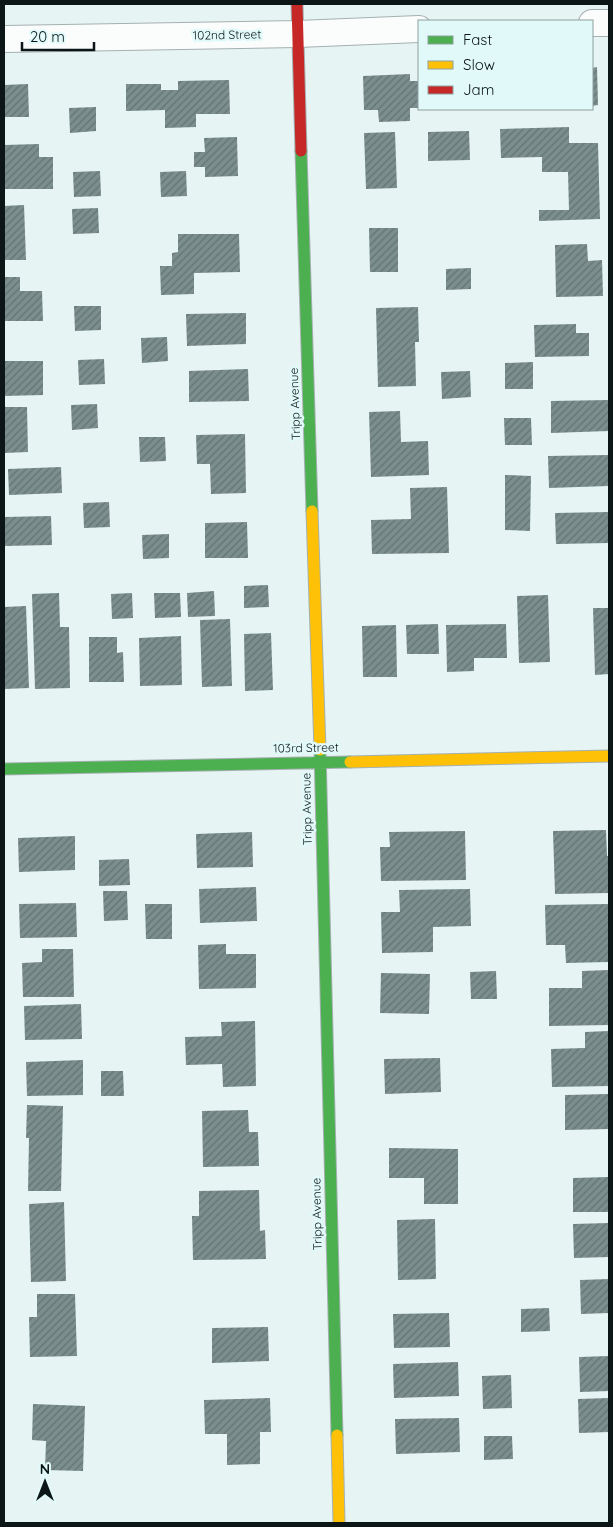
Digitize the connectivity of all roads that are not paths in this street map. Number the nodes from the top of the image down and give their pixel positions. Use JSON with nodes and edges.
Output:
{"nodes":[{"id":1,"x":297,"y":4,"type":"edge"},
{"id":2,"x":593,"y":23,"type":"edge"},
{"id":3,"x":609,"y":23,"type":"edge"},
{"id":4,"x":418,"y":29,"type":"edge"},
{"id":5,"x":298,"y":34,"type":"junction"},
{"id":6,"x":4,"y":39,"type":"edge"},
{"id":7,"x":609,"y":756,"type":"edge"},
{"id":8,"x":320,"y":762,"type":"junction"},
{"id":9,"x":4,"y":769,"type":"edge"},
{"id":10,"x":339,"y":1523,"type":"edge"}],
"edges":[{"from":1,"to":5,"type":"street","name":"Tripp Avenue"},
{"from":2,"to":3,"type":"street"},
{"from":4,"to":5,"type":"street","name":"102nd Street"},
{"from":5,"to":6,"type":"street","name":"102nd Street"},
{"from":5,"to":8,"type":"street","name":"Tripp Avenue"},
{"from":7,"to":8,"type":"street","name":"103rd Street"},
{"from":8,"to":9,"type":"street","name":"103rd Street"},
{"from":8,"to":10,"type":"street","name":"Tripp Avenue"}]}
